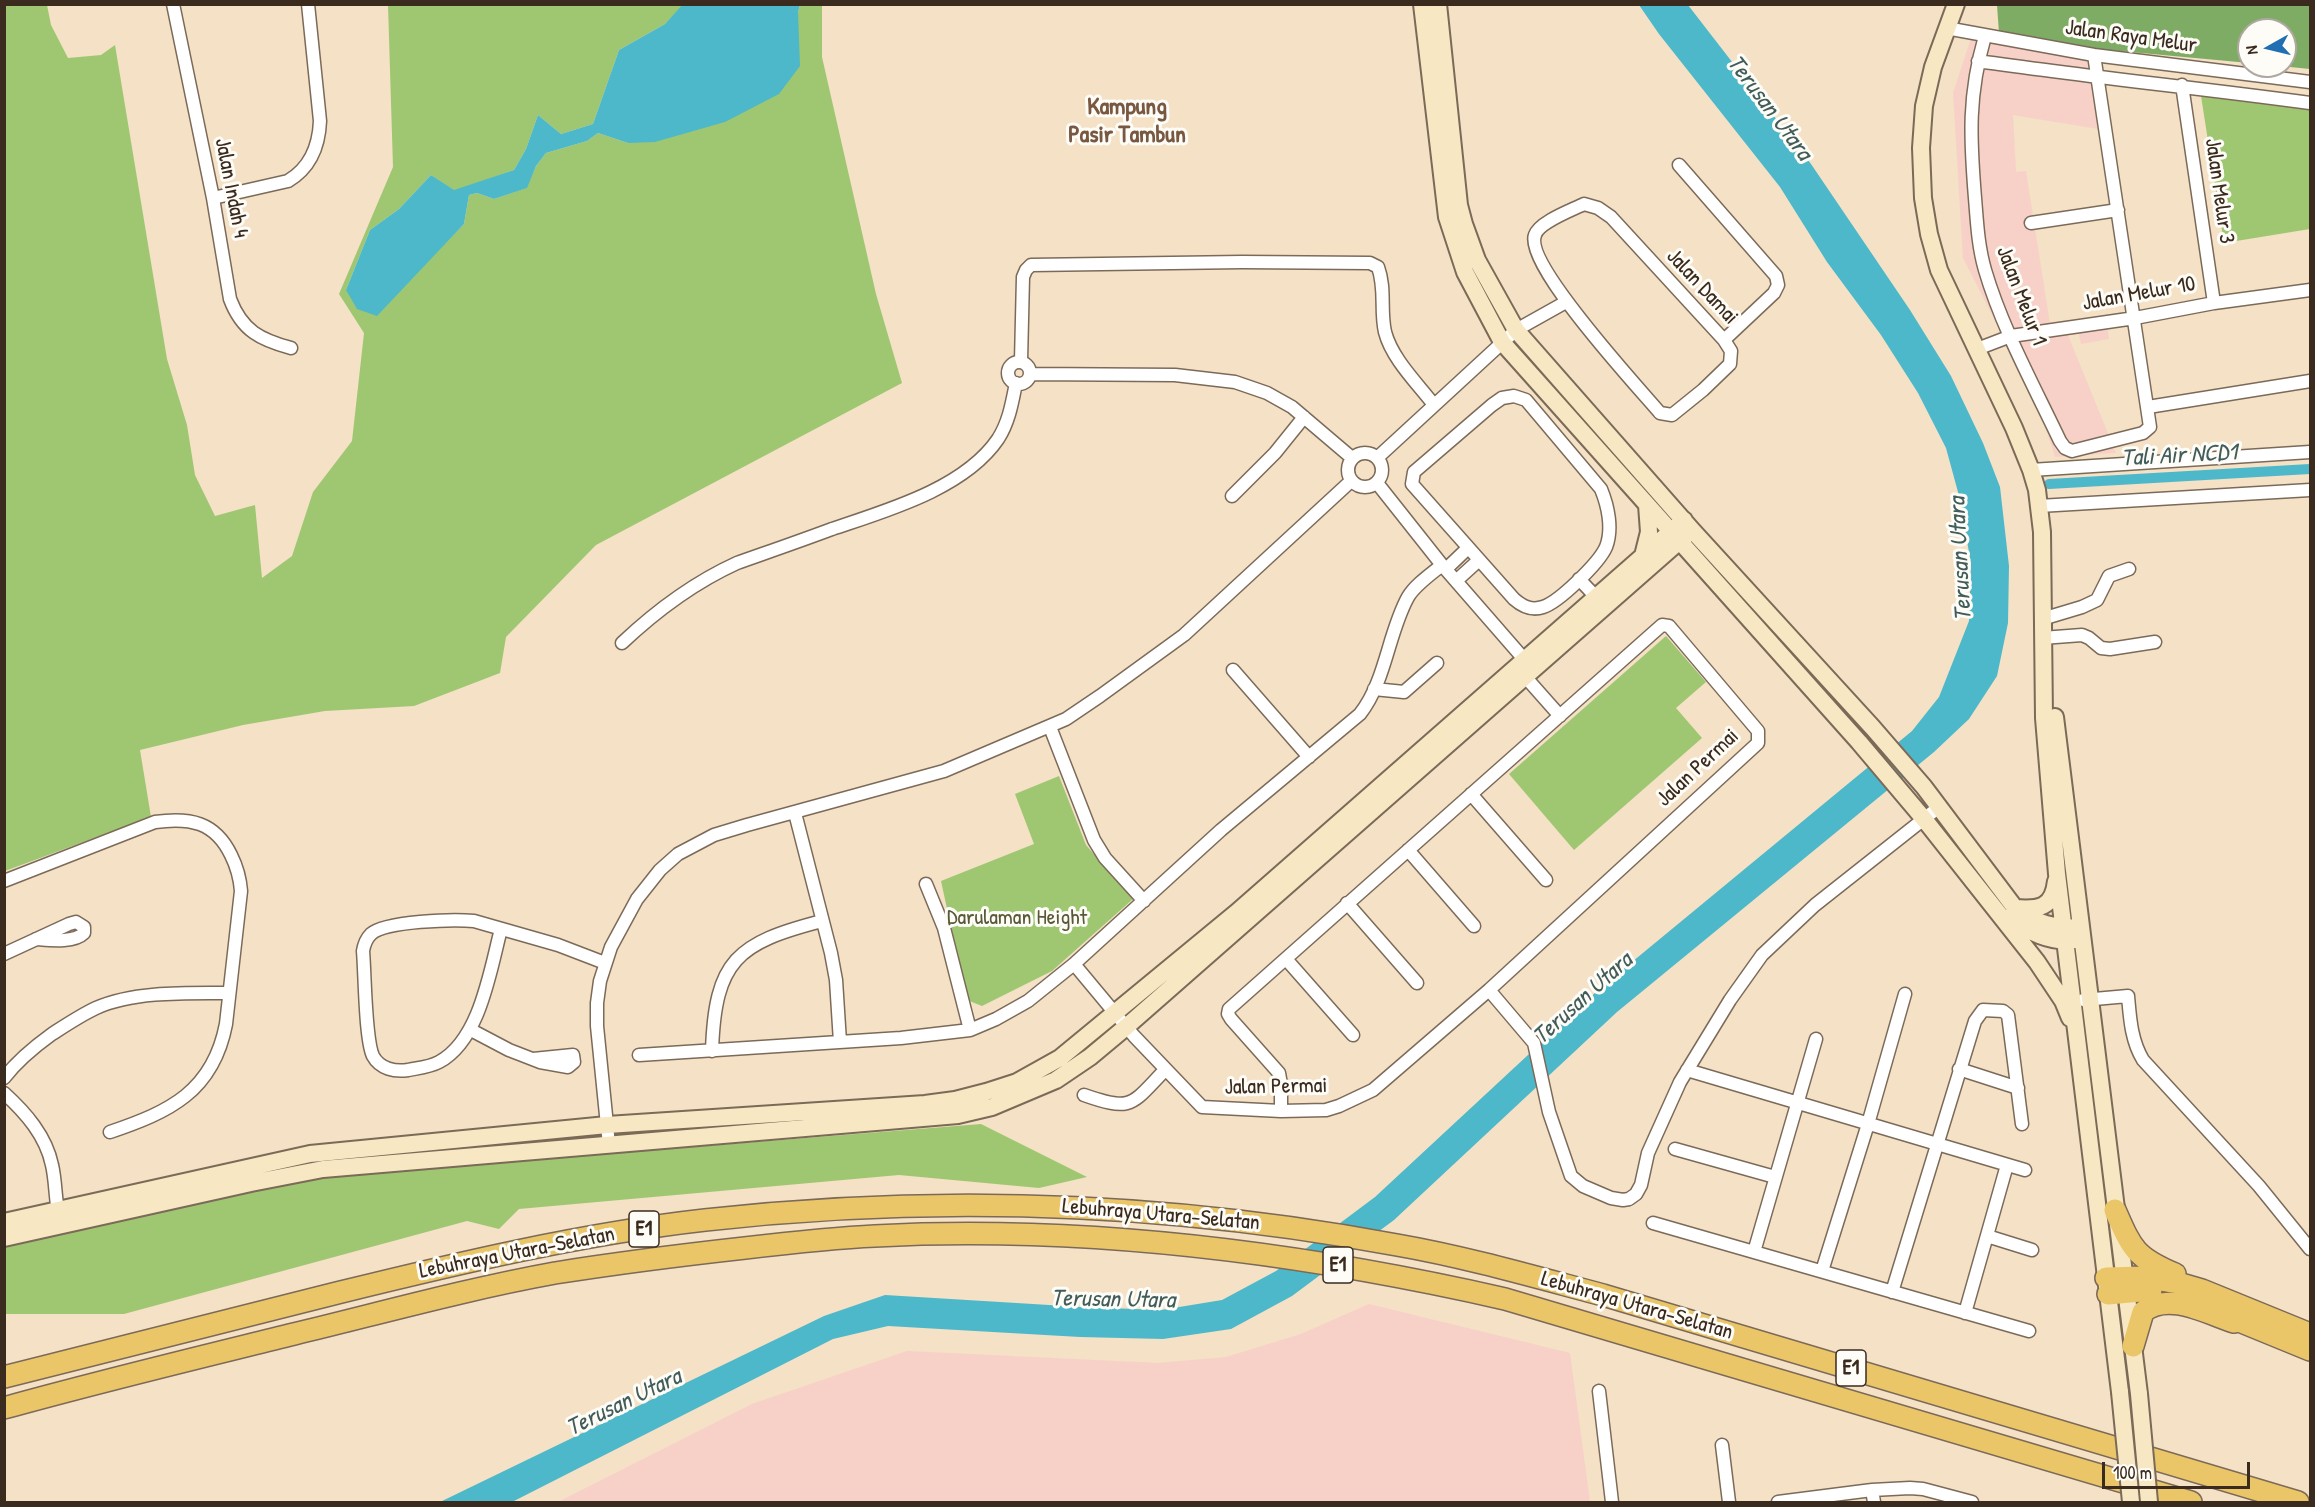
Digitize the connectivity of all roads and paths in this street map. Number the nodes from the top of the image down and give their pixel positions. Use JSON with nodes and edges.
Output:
{"nodes":[{"id":1,"x":173,"y":4,"type":"edge"},
{"id":2,"x":308,"y":4,"type":"edge"},
{"id":3,"x":1422,"y":4,"type":"edge"},
{"id":4,"x":1438,"y":4,"type":"edge"},
{"id":5,"x":1956,"y":4,"type":"edge"},
{"id":6,"x":1946,"y":28,"type":"junction"},
{"id":7,"x":1985,"y":36,"type":"junction"},
{"id":8,"x":2094,"y":55,"type":"junction"},
{"id":9,"x":1978,"y":61,"type":"junction"},
{"id":10,"x":2097,"y":76,"type":"junction"},
{"id":11,"x":2310,"y":82,"type":"edge"},
{"id":12,"x":2182,"y":85,"type":"junction"},
{"id":13,"x":2310,"y":103,"type":"edge"},
{"id":14,"x":1679,"y":165,"type":"dead end"},
{"id":15,"x":213,"y":198,"type":"junction"},
{"id":16,"x":2118,"y":210,"type":"junction"},
{"id":17,"x":2031,"y":223,"type":"dead end"},
{"id":18,"x":2310,"y":290,"type":"edge"},
{"id":19,"x":1566,"y":302,"type":"junction"},
{"id":20,"x":2214,"y":303,"type":"junction"},
{"id":21,"x":2135,"y":318,"type":"junction"},
{"id":22,"x":1516,"y":330,"type":"junction"},
{"id":23,"x":2011,"y":336,"type":"junction"},
{"id":24,"x":1724,"y":340,"type":"junction"},
{"id":25,"x":1502,"y":342,"type":"junction"},
{"id":26,"x":291,"y":348,"type":"dead end"},
{"id":27,"x":1977,"y":349,"type":"junction"},
{"id":28,"x":1021,"y":361,"type":"junction"},
{"id":29,"x":1030,"y":374,"type":"junction"},
{"id":30,"x":2310,"y":381,"type":"edge"},
{"id":31,"x":1016,"y":383,"type":"junction"},
{"id":32,"x":1434,"y":405,"type":"junction"},
{"id":33,"x":2148,"y":407,"type":"junction"},
{"id":34,"x":1304,"y":417,"type":"junction"},
{"id":35,"x":2310,"y":452,"type":"edge"},
{"id":36,"x":1352,"y":458,"type":"junction"},
{"id":37,"x":1377,"y":458,"type":"junction"},
{"id":38,"x":2031,"y":470,"type":"junction"},
{"id":39,"x":1351,"y":481,"type":"junction"},
{"id":40,"x":1377,"y":483,"type":"junction"},
{"id":41,"x":2310,"y":490,"type":"edge"},
{"id":42,"x":1232,"y":495,"type":"dead end"},
{"id":43,"x":1647,"y":505,"type":"junction"},
{"id":44,"x":2039,"y":506,"type":"junction"},
{"id":45,"x":1682,"y":531,"type":"junction"},
{"id":46,"x":1468,"y":548,"type":"junction"},
{"id":47,"x":1642,"y":557,"type":"junction"},
{"id":48,"x":1479,"y":560,"type":"junction"},
{"id":49,"x":1444,"y":567,"type":"junction"},
{"id":50,"x":2129,"y":569,"type":"dead end"},
{"id":51,"x":1579,"y":579,"type":"junction"},
{"id":52,"x":1456,"y":581,"type":"junction"},
{"id":53,"x":1596,"y":597,"type":"junction"},
{"id":54,"x":2042,"y":619,"type":"junction"},
{"id":55,"x":2155,"y":642,"type":"dead end"},
{"id":56,"x":622,"y":643,"type":"dead end"},
{"id":57,"x":2042,"y":646,"type":"junction"},
{"id":58,"x":1437,"y":663,"type":"dead end"},
{"id":59,"x":1526,"y":669,"type":"junction"},
{"id":60,"x":1233,"y":670,"type":"dead end"},
{"id":61,"x":1374,"y":689,"type":"junction"},
{"id":62,"x":1560,"y":716,"type":"junction"},
{"id":63,"x":1050,"y":727,"type":"junction"},
{"id":64,"x":1309,"y":757,"type":"junction"},
{"id":65,"x":1471,"y":794,"type":"junction"},
{"id":66,"x":1939,"y":807,"type":"junction"},
{"id":67,"x":795,"y":813,"type":"junction"},
{"id":68,"x":1924,"y":819,"type":"junction"},
{"id":69,"x":1408,"y":850,"type":"junction"},
{"id":70,"x":2057,"y":874,"type":"junction"},
{"id":71,"x":1546,"y":880,"type":"dead end"},
{"id":72,"x":4,"y":881,"type":"edge"},
{"id":73,"x":926,"y":884,"type":"dead end"},
{"id":74,"x":1144,"y":901,"type":"junction"},
{"id":75,"x":1347,"y":903,"type":"junction"},
{"id":76,"x":1995,"y":906,"type":"junction"},
{"id":77,"x":2015,"y":908,"type":"junction"},
{"id":78,"x":822,"y":921,"type":"junction"},
{"id":79,"x":1474,"y":926,"type":"dead end"},
{"id":80,"x":501,"y":929,"type":"junction"},
{"id":81,"x":2072,"y":934,"type":"junction"},
{"id":82,"x":36,"y":939,"type":"dead end"},
{"id":83,"x":4,"y":954,"type":"edge"},
{"id":84,"x":1287,"y":959,"type":"junction"},
{"id":85,"x":605,"y":963,"type":"junction"},
{"id":86,"x":1074,"y":964,"type":"junction"},
{"id":87,"x":1417,"y":983,"type":"dead end"},
{"id":88,"x":1489,"y":990,"type":"junction"},
{"id":89,"x":229,"y":993,"type":"junction"},
{"id":90,"x":1905,"y":994,"type":"dead end"},
{"id":91,"x":2081,"y":1000,"type":"junction"},
{"id":92,"x":1115,"y":1013,"type":"junction"},
{"id":93,"x":1126,"y":1027,"type":"junction"},
{"id":94,"x":471,"y":1030,"type":"junction"},
{"id":95,"x":970,"y":1030,"type":"junction"},
{"id":96,"x":2077,"y":1032,"type":"junction"},
{"id":97,"x":1353,"y":1035,"type":"dead end"},
{"id":98,"x":1816,"y":1039,"type":"dead end"},
{"id":99,"x":840,"y":1042,"type":"junction"},
{"id":100,"x":712,"y":1051,"type":"junction"},
{"id":101,"x":639,"y":1055,"type":"dead end"},
{"id":102,"x":533,"y":1059,"type":"dead end"},
{"id":103,"x":1959,"y":1069,"type":"junction"},
{"id":104,"x":1165,"y":1070,"type":"junction"},
{"id":105,"x":1687,"y":1070,"type":"junction"},
{"id":106,"x":4,"y":1078,"type":"edge"},
{"id":107,"x":2018,"y":1088,"type":"junction"},
{"id":108,"x":4,"y":1093,"type":"edge"},
{"id":109,"x":1084,"y":1095,"type":"dead end"},
{"id":110,"x":1796,"y":1102,"type":"junction"},
{"id":111,"x":1281,"y":1111,"type":"junction"},
{"id":112,"x":1868,"y":1124,"type":"junction"},
{"id":113,"x":2022,"y":1124,"type":"dead end"},
{"id":114,"x":607,"y":1125,"type":"junction"},
{"id":115,"x":110,"y":1132,"type":"dead end"},
{"id":116,"x":1937,"y":1144,"type":"junction"},
{"id":117,"x":609,"y":1145,"type":"junction"},
{"id":118,"x":1675,"y":1149,"type":"dead end"},
{"id":119,"x":2007,"y":1165,"type":"junction"},
{"id":120,"x":2025,"y":1170,"type":"dead end"},
{"id":121,"x":1775,"y":1177,"type":"junction"},
{"id":122,"x":2115,"y":1209,"type":"junction"},
{"id":123,"x":60,"y":1217,"type":"junction"},
{"id":124,"x":4,"y":1222,"type":"edge"},
{"id":125,"x":1653,"y":1223,"type":"dead end"},
{"id":126,"x":1987,"y":1236,"type":"junction"},
{"id":127,"x":4,"y":1238,"type":"edge"},
{"id":128,"x":2310,"y":1249,"type":"edge"},
{"id":129,"x":2032,"y":1250,"type":"dead end"},
{"id":130,"x":1754,"y":1252,"type":"junction"},
{"id":131,"x":1822,"y":1271,"type":"junction"},
{"id":132,"x":2116,"y":1285,"type":"junction"},
{"id":133,"x":1892,"y":1292,"type":"junction"},
{"id":134,"x":1965,"y":1313,"type":"junction"},
{"id":135,"x":2277,"y":1329,"type":"junction"},
{"id":136,"x":2029,"y":1331,"type":"dead end"},
{"id":137,"x":2310,"y":1334,"type":"edge"},
{"id":138,"x":2133,"y":1346,"type":"junction"},
{"id":139,"x":2310,"y":1350,"type":"edge"},
{"id":140,"x":4,"y":1377,"type":"edge"},
{"id":141,"x":1599,"y":1391,"type":"dead end"},
{"id":142,"x":4,"y":1408,"type":"edge"},
{"id":143,"x":1722,"y":1445,"type":"dead end"},
{"id":144,"x":1873,"y":1496,"type":"edge"},
{"id":145,"x":1612,"y":1503,"type":"edge"},
{"id":146,"x":1730,"y":1503,"type":"edge"},
{"id":147,"x":1778,"y":1503,"type":"edge"},
{"id":148,"x":1972,"y":1503,"type":"edge"},
{"id":149,"x":2131,"y":1503,"type":"edge"},
{"id":150,"x":2149,"y":1503,"type":"edge"},
{"id":151,"x":2191,"y":1503,"type":"edge"},
{"id":152,"x":2298,"y":1503,"type":"edge"}],
"edges":[{"from":1,"to":15,"type":"street","name":"Jalan Indah 4"},
{"from":2,"to":15,"type":"street"},
{"from":3,"to":25,"type":"street"},
{"from":4,"to":22,"type":"street"},
{"from":5,"to":6,"type":"street"},
{"from":6,"to":7,"type":"street","name":"Jalan Raya Melur"},
{"from":6,"to":27,"type":"street"},
{"from":7,"to":8,"type":"street","name":"Jalan Raya Melur"},
{"from":7,"to":9,"type":"street","name":"Jalan Melur 1"},
{"from":8,"to":10,"type":"street"},
{"from":8,"to":11,"type":"street","name":"Jalan Raya Melur"},
{"from":9,"to":10,"type":"street"},
{"from":9,"to":23,"type":"street","name":"Jalan Melur 1"},
{"from":10,"to":12,"type":"street"},
{"from":10,"to":16,"type":"street"},
{"from":12,"to":13,"type":"street"},
{"from":12,"to":20,"type":"street","name":"Jalan Melur 3"},
{"from":14,"to":24,"type":"street"},
{"from":15,"to":26,"type":"street","name":"Jalan Indah 4"},
{"from":16,"to":17,"type":"street"},
{"from":16,"to":21,"type":"street"},
{"from":18,"to":20,"type":"street","name":"Jalan Melur 10"},
{"from":19,"to":22,"type":"street"},
{"from":19,"to":24,"type":"street","name":"Jalan Damai"},
{"from":19,"to":24,"type":"street","name":"Jalan Damai"},
{"from":20,"to":21,"type":"street","name":"Jalan Melur 10"},
{"from":21,"to":23,"type":"street","name":"Jalan Melur 10"},
{"from":21,"to":33,"type":"street"},
{"from":22,"to":25,"type":"street"},
{"from":22,"to":45,"type":"street"},
{"from":23,"to":27,"type":"street","name":"Jalan Melur 10"},
{"from":23,"to":33,"type":"street","name":"Jalan Melur 1"},
{"from":25,"to":32,"type":"street"},
{"from":25,"to":43,"type":"street"},
{"from":27,"to":38,"type":"street"},
{"from":28,"to":29,"type":"street"},
{"from":28,"to":31,"type":"street"},
{"from":28,"to":32,"type":"street"},
{"from":29,"to":31,"type":"street"},
{"from":29,"to":34,"type":"street"},
{"from":30,"to":33,"type":"street"},
{"from":31,"to":56,"type":"street"},
{"from":32,"to":37,"type":"street"},
{"from":34,"to":36,"type":"street"},
{"from":34,"to":42,"type":"street"},
{"from":35,"to":38,"type":"street"},
{"from":36,"to":37,"type":"street"},
{"from":36,"to":39,"type":"street"},
{"from":37,"to":40,"type":"street"},
{"from":38,"to":44,"type":"street"},
{"from":39,"to":40,"type":"street"},
{"from":39,"to":63,"type":"street"},
{"from":40,"to":49,"type":"street"},
{"from":41,"to":44,"type":"street"},
{"from":43,"to":45,"type":"street"},
{"from":43,"to":47,"type":"street"},
{"from":44,"to":54,"type":"street"},
{"from":45,"to":47,"type":"street"},
{"from":45,"to":59,"type":"street"},
{"from":45,"to":66,"type":"street"},
{"from":45,"to":68,"type":"street"},
{"from":46,"to":48,"type":"street"},
{"from":46,"to":49,"type":"street"},
{"from":46,"to":51,"type":"street"},
{"from":47,"to":53,"type":"street"},
{"from":48,"to":51,"type":"street"},
{"from":48,"to":52,"type":"street"},
{"from":49,"to":52,"type":"street"},
{"from":49,"to":61,"type":"street"},
{"from":50,"to":54,"type":"street"},
{"from":51,"to":53,"type":"street"},
{"from":52,"to":59,"type":"street"},
{"from":53,"to":59,"type":"street"},
{"from":54,"to":57,"type":"street"},
{"from":55,"to":57,"type":"street"},
{"from":57,"to":70,"type":"street"},
{"from":57,"to":81,"type":"street"},
{"from":58,"to":61,"type":"street"},
{"from":59,"to":62,"type":"street"},
{"from":59,"to":92,"type":"street"},
{"from":59,"to":93,"type":"street"},
{"from":60,"to":64,"type":"street"},
{"from":61,"to":64,"type":"street"},
{"from":62,"to":65,"type":"street","name":"Jalan Permai"},
{"from":62,"to":88,"type":"street","name":"Jalan Permai"},
{"from":63,"to":67,"type":"street"},
{"from":63,"to":74,"type":"street"},
{"from":64,"to":74,"type":"street"},
{"from":65,"to":69,"type":"street","name":"Jalan Permai"},
{"from":65,"to":71,"type":"street"},
{"from":66,"to":68,"type":"street"},
{"from":66,"to":77,"type":"street"},
{"from":67,"to":78,"type":"street"},
{"from":67,"to":85,"type":"street"},
{"from":68,"to":76,"type":"street"},
{"from":68,"to":105,"type":"street"},
{"from":69,"to":75,"type":"street","name":"Jalan Permai"},
{"from":69,"to":79,"type":"street"},
{"from":70,"to":77,"type":"street"},
{"from":70,"to":81,"type":"street"},
{"from":72,"to":89,"type":"street"},
{"from":73,"to":95,"type":"street"},
{"from":74,"to":86,"type":"street"},
{"from":75,"to":84,"type":"street","name":"Jalan Permai"},
{"from":75,"to":87,"type":"street"},
{"from":76,"to":81,"type":"street"},
{"from":76,"to":96,"type":"street"},
{"from":77,"to":81,"type":"street"},
{"from":78,"to":99,"type":"street"},
{"from":78,"to":100,"type":"street"},
{"from":80,"to":85,"type":"street"},
{"from":80,"to":94,"type":"street"},
{"from":80,"to":94,"type":"street"},
{"from":81,"to":91,"type":"street"},
{"from":82,"to":83,"type":"street"},
{"from":84,"to":97,"type":"street"},
{"from":84,"to":111,"type":"street","name":"Jalan Permai"},
{"from":85,"to":114,"type":"street"},
{"from":86,"to":92,"type":"street","name":"Jalan Permai"},
{"from":86,"to":95,"type":"street"},
{"from":88,"to":105,"type":"street"},
{"from":88,"to":111,"type":"street","name":"Jalan Permai"},
{"from":89,"to":106,"type":"street"},
{"from":89,"to":115,"type":"street"},
{"from":90,"to":112,"type":"street"},
{"from":91,"to":96,"type":"street"},
{"from":91,"to":122,"type":"street"},
{"from":91,"to":128,"type":"street"},
{"from":92,"to":93,"type":"street","name":"Jalan Permai"},
{"from":92,"to":114,"type":"street"},
{"from":93,"to":104,"type":"street","name":"Jalan Permai"},
{"from":93,"to":117,"type":"street"},
{"from":94,"to":102,"type":"street"},
{"from":95,"to":99,"type":"street"},
{"from":96,"to":132,"type":"street"},
{"from":98,"to":110,"type":"street"},
{"from":99,"to":100,"type":"street"},
{"from":100,"to":101,"type":"street"},
{"from":103,"to":107,"type":"street"},
{"from":103,"to":107,"type":"street"},
{"from":103,"to":116,"type":"street"},
{"from":104,"to":109,"type":"street"},
{"from":104,"to":111,"type":"street","name":"Jalan Permai"},
{"from":105,"to":110,"type":"street"},
{"from":107,"to":113,"type":"street"},
{"from":108,"to":123,"type":"street"},
{"from":110,"to":112,"type":"street"},
{"from":110,"to":121,"type":"street"},
{"from":112,"to":116,"type":"street"},
{"from":112,"to":131,"type":"street"},
{"from":114,"to":117,"type":"street"},
{"from":114,"to":123,"type":"street"},
{"from":116,"to":119,"type":"street"},
{"from":116,"to":133,"type":"street"},
{"from":117,"to":123,"type":"street"},
{"from":118,"to":121,"type":"street"},
{"from":119,"to":120,"type":"street"},
{"from":119,"to":126,"type":"street"},
{"from":121,"to":130,"type":"street"},
{"from":122,"to":132,"type":"street"},
{"from":122,"to":135,"type":"highway"},
{"from":123,"to":124,"type":"street"},
{"from":123,"to":127,"type":"street"},
{"from":125,"to":130,"type":"street"},
{"from":126,"to":129,"type":"street"},
{"from":126,"to":134,"type":"street"},
{"from":130,"to":131,"type":"street"},
{"from":131,"to":133,"type":"street"},
{"from":132,"to":135,"type":"highway"},
{"from":132,"to":138,"type":"street"},
{"from":132,"to":149,"type":"street","bridge":true},
{"from":133,"to":134,"type":"street"},
{"from":134,"to":136,"type":"street"},
{"from":135,"to":137,"type":"highway"},
{"from":135,"to":138,"type":"highway"},
{"from":135,"to":139,"type":"highway"},
{"from":138,"to":150,"type":"street","bridge":true},
{"from":140,"to":152,"type":"highway","name":"Lebuhraya Utara–Selatan","number":"E1"},
{"from":141,"to":145,"type":"street"},
{"from":142,"to":151,"type":"highway","name":"Lebuhraya Utara–Selatan","number":"E1"},
{"from":143,"to":146,"type":"street"},
{"from":144,"to":147,"type":"street"},
{"from":144,"to":148,"type":"street"}]}
